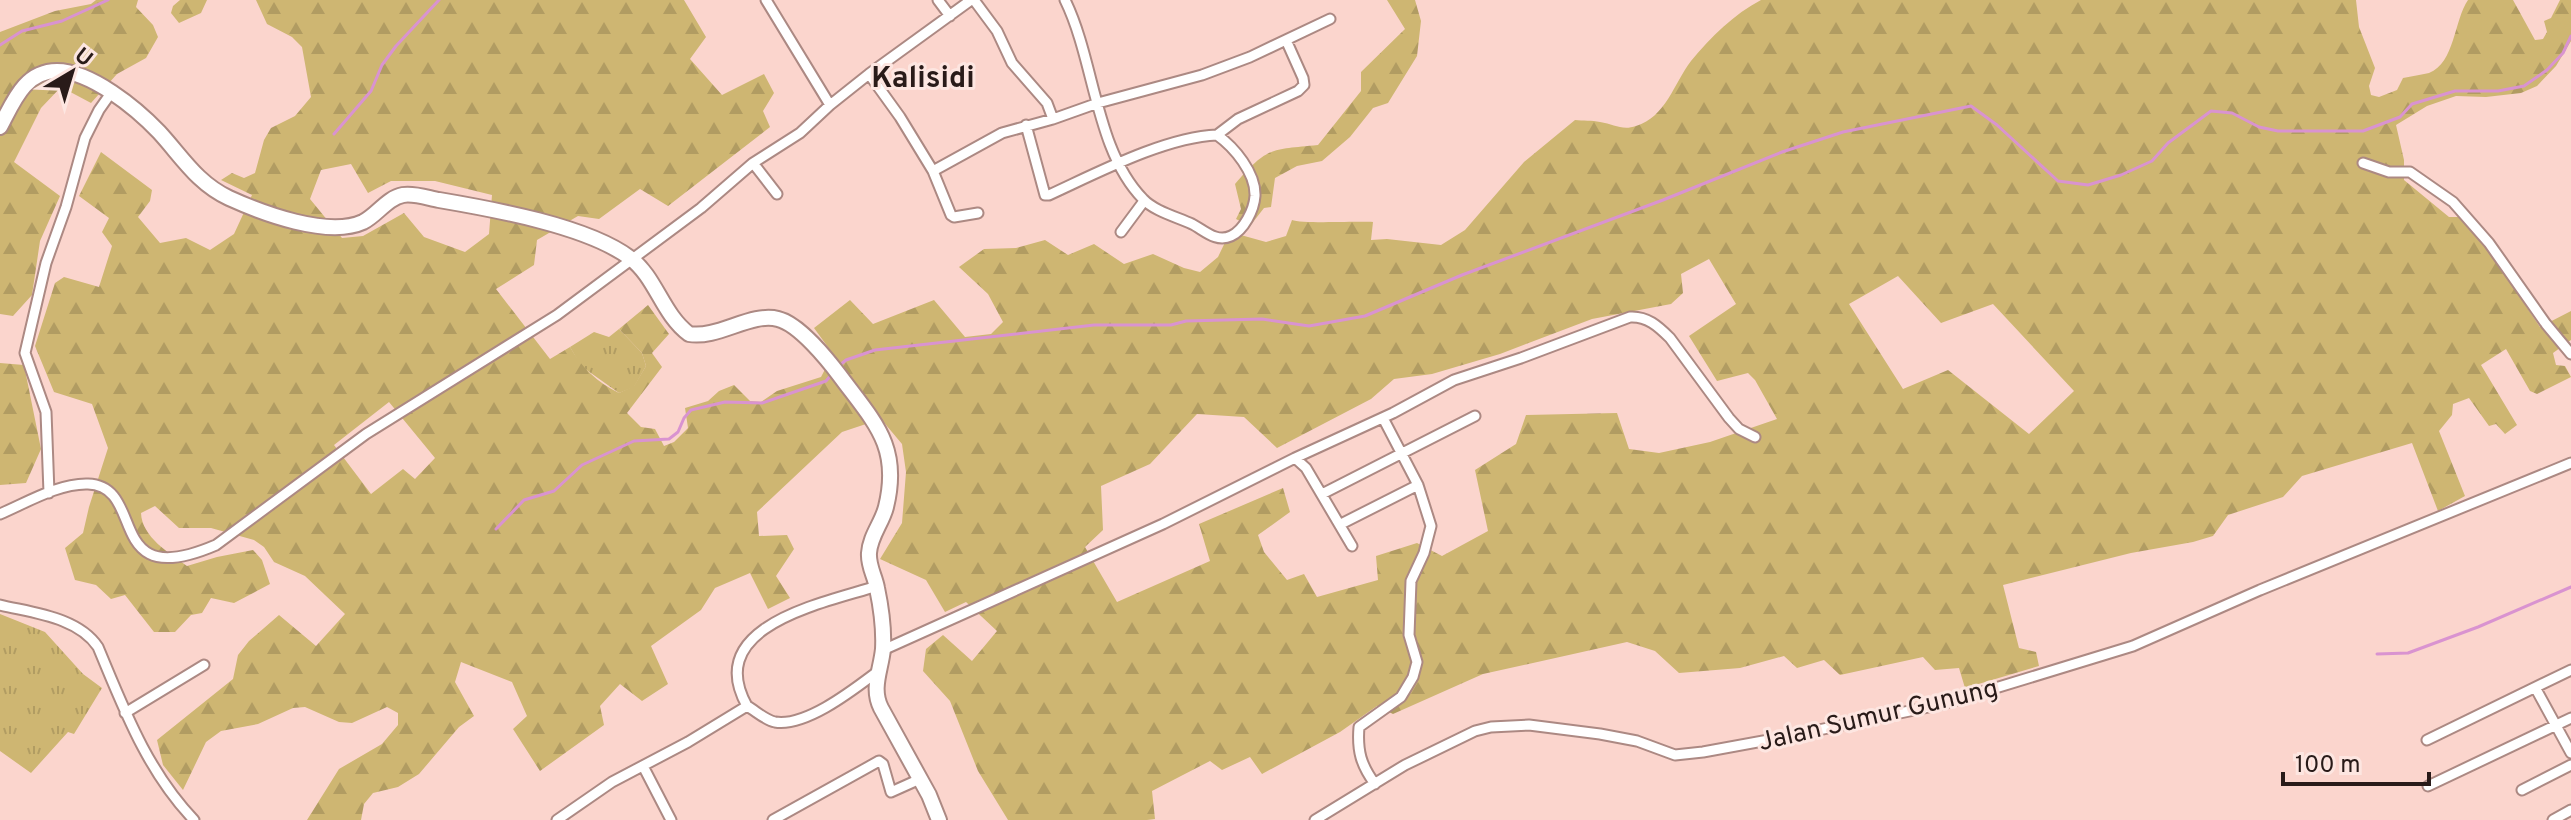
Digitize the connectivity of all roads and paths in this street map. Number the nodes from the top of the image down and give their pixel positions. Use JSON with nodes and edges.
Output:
{"nodes":[{"id":1,"x":766,"y":0,"type":"edge"},
{"id":2,"x":938,"y":0,"type":"edge"},
{"id":3,"x":972,"y":0,"type":"edge"},
{"id":4,"x":1065,"y":0,"type":"edge"},
{"id":5,"x":950,"y":16,"type":"junction"},
{"id":6,"x":1330,"y":19,"type":"dead end"},
{"id":7,"x":1286,"y":40,"type":"junction"},
{"id":8,"x":869,"y":74,"type":"junction"},
{"id":9,"x":111,"y":93,"type":"junction"},
{"id":10,"x":1098,"y":103,"type":"junction"},
{"id":11,"x":830,"y":105,"type":"junction"},
{"id":12,"x":1053,"y":119,"type":"junction"},
{"id":13,"x":1026,"y":125,"type":"junction"},
{"id":14,"x":0,"y":127,"type":"edge"},
{"id":15,"x":1217,"y":135,"type":"junction"},
{"id":16,"x":753,"y":163,"type":"junction"},
{"id":17,"x":2363,"y":163,"type":"dead end"},
{"id":18,"x":1118,"y":164,"type":"junction"},
{"id":19,"x":933,"y":171,"type":"junction"},
{"id":20,"x":777,"y":194,"type":"dead end"},
{"id":21,"x":1144,"y":201,"type":"junction"},
{"id":22,"x":978,"y":213,"type":"dead end"},
{"id":23,"x":1121,"y":232,"type":"dead end"},
{"id":24,"x":632,"y":259,"type":"junction"},
{"id":25,"x":2571,"y":354,"type":"edge"},
{"id":26,"x":1475,"y":416,"type":"dead end"},
{"id":27,"x":1383,"y":418,"type":"junction"},
{"id":28,"x":1755,"y":437,"type":"dead end"},
{"id":29,"x":1402,"y":453,"type":"junction"},
{"id":30,"x":1295,"y":458,"type":"junction"},
{"id":31,"x":2571,"y":463,"type":"edge"},
{"id":32,"x":1418,"y":485,"type":"junction"},
{"id":33,"x":49,"y":493,"type":"junction"},
{"id":34,"x":1322,"y":494,"type":"junction"},
{"id":35,"x":0,"y":514,"type":"edge"},
{"id":36,"x":1341,"y":524,"type":"junction"},
{"id":37,"x":1352,"y":546,"type":"dead end"},
{"id":38,"x":877,"y":586,"type":"junction"},
{"id":39,"x":0,"y":605,"type":"edge"},
{"id":40,"x":883,"y":650,"type":"junction"},
{"id":41,"x":204,"y":665,"type":"dead end"},
{"id":42,"x":2571,"y":670,"type":"edge"},
{"id":43,"x":877,"y":672,"type":"junction"},
{"id":44,"x":2536,"y":689,"type":"junction"},
{"id":45,"x":747,"y":706,"type":"junction"},
{"id":46,"x":125,"y":713,"type":"junction"},
{"id":47,"x":2571,"y":718,"type":"edge"},
{"id":48,"x":2556,"y":726,"type":"junction"},
{"id":49,"x":2427,"y":740,"type":"dead end"},
{"id":50,"x":2571,"y":753,"type":"edge"},
{"id":51,"x":2571,"y":765,"type":"edge"},
{"id":52,"x":643,"y":766,"type":"junction"},
{"id":53,"x":920,"y":779,"type":"junction"},
{"id":54,"x":1375,"y":784,"type":"junction"},
{"id":55,"x":2428,"y":786,"type":"dead end"},
{"id":56,"x":2522,"y":790,"type":"dead end"},
{"id":57,"x":2571,"y":810,"type":"edge"},
{"id":58,"x":194,"y":820,"type":"edge"},
{"id":59,"x":557,"y":820,"type":"edge"},
{"id":60,"x":671,"y":820,"type":"edge"},
{"id":61,"x":773,"y":820,"type":"edge"},
{"id":62,"x":939,"y":820,"type":"edge"},
{"id":63,"x":1315,"y":820,"type":"edge"},
{"id":64,"x":2553,"y":820,"type":"edge"}],
"edges":[{"from":1,"to":11,"type":"street"},
{"from":2,"to":5,"type":"street"},
{"from":3,"to":5,"type":"street"},
{"from":3,"to":12,"type":"street"},
{"from":4,"to":10,"type":"street"},
{"from":5,"to":8,"type":"street"},
{"from":6,"to":7,"type":"street"},
{"from":7,"to":10,"type":"street"},
{"from":7,"to":15,"type":"street"},
{"from":8,"to":11,"type":"street"},
{"from":8,"to":19,"type":"street"},
{"from":9,"to":14,"type":"street"},
{"from":9,"to":24,"type":"street"},
{"from":9,"to":33,"type":"street"},
{"from":10,"to":12,"type":"street"},
{"from":10,"to":18,"type":"street"},
{"from":11,"to":16,"type":"street"},
{"from":12,"to":13,"type":"street"},
{"from":13,"to":18,"type":"street"},
{"from":13,"to":19,"type":"street"},
{"from":15,"to":18,"type":"street"},
{"from":15,"to":21,"type":"street"},
{"from":16,"to":20,"type":"street"},
{"from":16,"to":24,"type":"street"},
{"from":17,"to":25,"type":"street"},
{"from":18,"to":21,"type":"street"},
{"from":19,"to":22,"type":"street"},
{"from":21,"to":23,"type":"street"},
{"from":24,"to":33,"type":"street"},
{"from":24,"to":38,"type":"street"},
{"from":26,"to":29,"type":"street"},
{"from":27,"to":28,"type":"street"},
{"from":27,"to":29,"type":"street"},
{"from":27,"to":30,"type":"street"},
{"from":29,"to":32,"type":"street"},
{"from":29,"to":34,"type":"street"},
{"from":30,"to":34,"type":"street"},
{"from":30,"to":40,"type":"street"},
{"from":31,"to":54,"type":"street","name":"Jalan Sumur Gunung"},
{"from":32,"to":36,"type":"street"},
{"from":32,"to":54,"type":"street"},
{"from":33,"to":35,"type":"street"},
{"from":34,"to":36,"type":"street"},
{"from":36,"to":37,"type":"street"},
{"from":38,"to":40,"type":"street"},
{"from":38,"to":45,"type":"street"},
{"from":39,"to":46,"type":"street"},
{"from":40,"to":43,"type":"street"},
{"from":41,"to":46,"type":"street"},
{"from":42,"to":44,"type":"street"},
{"from":43,"to":45,"type":"street"},
{"from":43,"to":53,"type":"street"},
{"from":44,"to":48,"type":"street"},
{"from":44,"to":49,"type":"street"},
{"from":45,"to":52,"type":"street"},
{"from":46,"to":58,"type":"street"},
{"from":47,"to":48,"type":"street"},
{"from":48,"to":50,"type":"street"},
{"from":48,"to":55,"type":"street"},
{"from":51,"to":56,"type":"street"},
{"from":52,"to":59,"type":"street"},
{"from":52,"to":60,"type":"street"},
{"from":53,"to":61,"type":"street"},
{"from":53,"to":62,"type":"street"},
{"from":54,"to":63,"type":"street","name":"Jalan Sumur Gunung"},
{"from":57,"to":64,"type":"street"}]}
